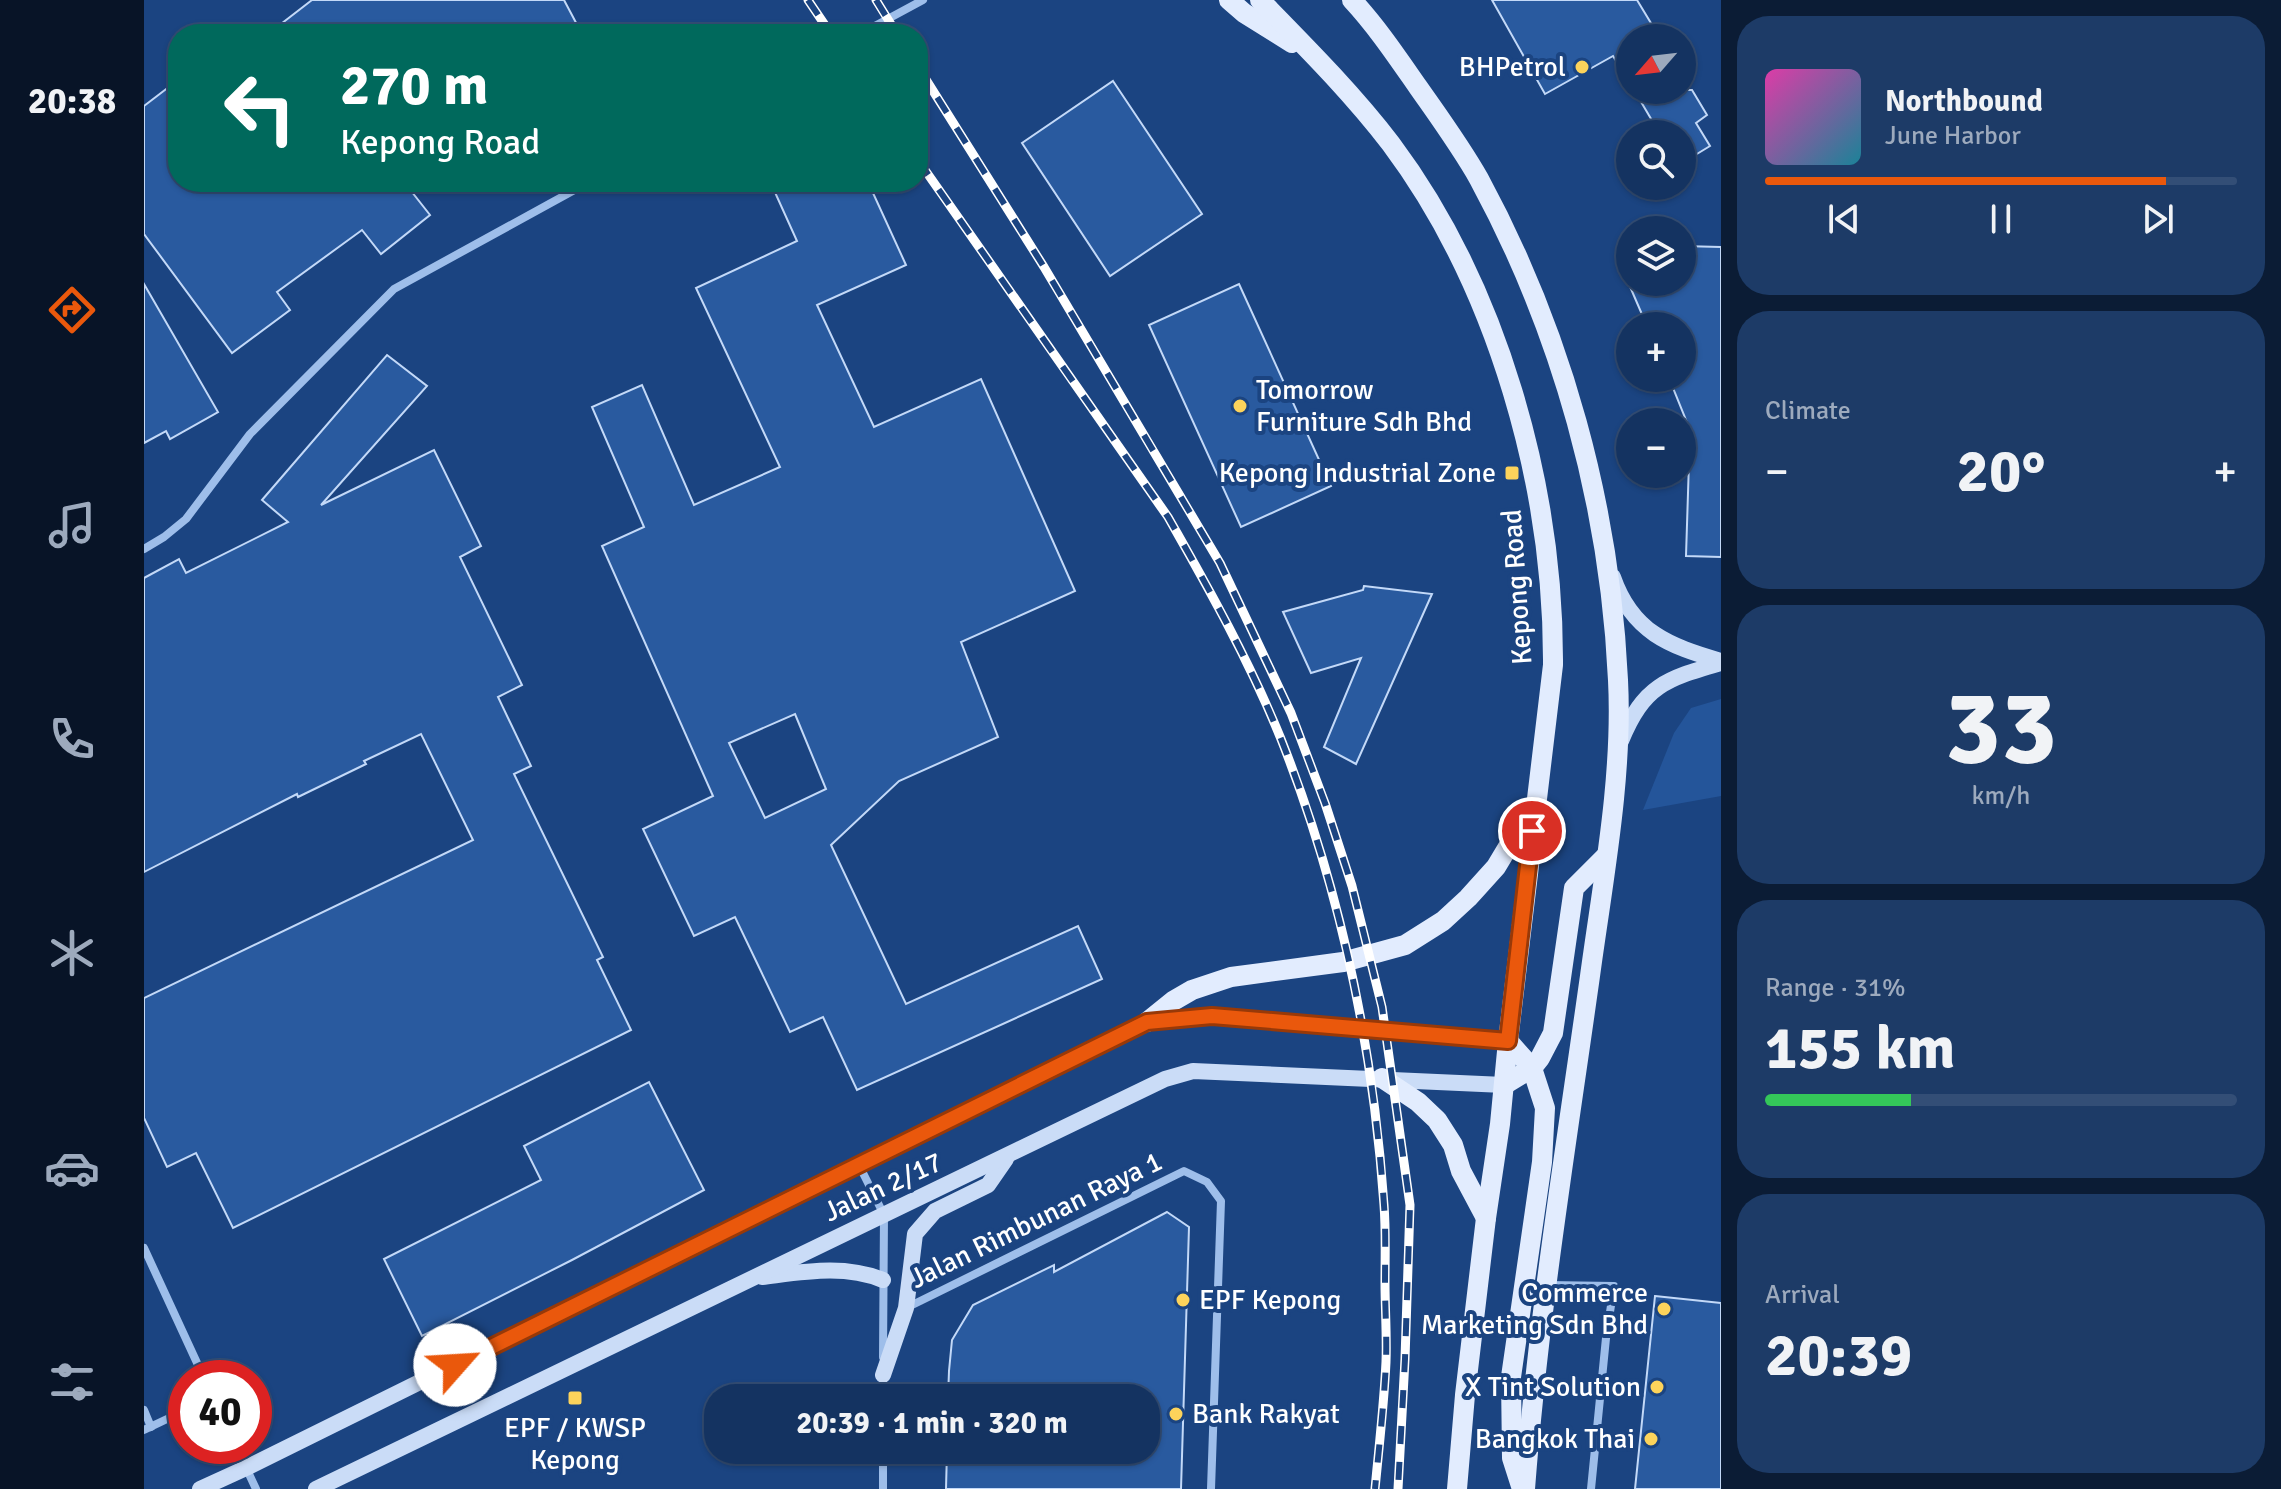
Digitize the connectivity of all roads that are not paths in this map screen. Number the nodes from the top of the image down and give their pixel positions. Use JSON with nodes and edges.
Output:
{"nodes":[{"id":1,"x":923,"y":0,"type":"edge"},
{"id":2,"x":1229,"y":0,"type":"edge"},
{"id":3,"x":1260,"y":0,"type":"edge"},
{"id":4,"x":1337,"y":0,"type":"edge"},
{"id":5,"x":1352,"y":0,"type":"edge"},
{"id":6,"x":1368,"y":18,"type":"junction"},
{"id":7,"x":879,"y":24,"type":"edge"},
{"id":8,"x":1319,"y":61,"type":"junction"},
{"id":9,"x":571,"y":192,"type":"edge"},
{"id":10,"x":144,"y":549,"type":"edge"},
{"id":11,"x":1607,"y":552,"type":"junction"},
{"id":12,"x":1721,"y":662,"type":"edge"},
{"id":13,"x":1617,"y":749,"type":"junction"},
{"id":14,"x":1536,"y":801,"type":"junction"},
{"id":15,"x":1606,"y":856,"type":"junction"},
{"id":16,"x":1147,"y":1022,"type":"junction"},
{"id":17,"x":1508,"y":1041,"type":"junction"},
{"id":18,"x":1532,"y":1068,"type":"junction"},
{"id":19,"x":1382,"y":1078,"type":"junction"},
{"id":20,"x":1504,"y":1085,"type":"junction"},
{"id":21,"x":1007,"y":1157,"type":"junction"},
{"id":22,"x":859,"y":1165,"type":"junction"},
{"id":23,"x":884,"y":1215,"type":"junction"},
{"id":24,"x":1486,"y":1218,"type":"junction"},
{"id":25,"x":144,"y":1248,"type":"edge"},
{"id":26,"x":748,"y":1279,"type":"junction"},
{"id":27,"x":883,"y":1280,"type":"junction"},
{"id":28,"x":1546,"y":1285,"type":"junction"},
{"id":29,"x":906,"y":1308,"type":"junction"},
{"id":30,"x":196,"y":1360,"type":"edge"},
{"id":31,"x":883,"y":1375,"type":"junction"},
{"id":32,"x":883,"y":1384,"type":"edge"},
{"id":33,"x":144,"y":1410,"type":"edge"},
{"id":34,"x":168,"y":1419,"type":"edge"},
{"id":35,"x":148,"y":1428,"type":"edge"},
{"id":36,"x":244,"y":1464,"type":"edge"},
{"id":37,"x":883,"y":1464,"type":"edge"},
{"id":38,"x":246,"y":1468,"type":"junction"},
{"id":39,"x":200,"y":1489,"type":"edge"},
{"id":40,"x":256,"y":1489,"type":"edge"},
{"id":41,"x":316,"y":1489,"type":"edge"},
{"id":42,"x":883,"y":1489,"type":"edge"},
{"id":43,"x":1211,"y":1489,"type":"edge"},
{"id":44,"x":1457,"y":1489,"type":"edge"},
{"id":45,"x":1524,"y":1489,"type":"edge"},
{"id":46,"x":1591,"y":1489,"type":"edge"}],
"edges":[{"from":1,"to":7,"type":"street"},
{"from":2,"to":8,"type":"main road"},
{"from":3,"to":8,"type":"main road","name":"Kepong Road"},
{"from":4,"to":6,"type":"main road"},
{"from":5,"to":6,"type":"main road"},
{"from":6,"to":11,"type":"main road"},
{"from":8,"to":14,"type":"main road","name":"Kepong Road"},
{"from":9,"to":10,"type":"street"},
{"from":11,"to":12,"type":"street"},
{"from":11,"to":13,"type":"main road"},
{"from":12,"to":13,"type":"street"},
{"from":13,"to":15,"type":"main road"},
{"from":14,"to":16,"type":"main road"},
{"from":14,"to":17,"type":"main road","name":"Kepong Road"},
{"from":15,"to":18,"type":"main road"},
{"from":15,"to":28,"type":"main road"},
{"from":16,"to":17,"type":"street","name":"Jalan 2/17"},
{"from":16,"to":22,"type":"street","name":"Jalan 2/17"},
{"from":17,"to":18,"type":"main road"},
{"from":17,"to":20,"type":"main road","name":"Kepong Road"},
{"from":18,"to":20,"type":"main road"},
{"from":18,"to":45,"type":"main road"},
{"from":19,"to":20,"type":"street","name":"Jalan 2/17"},
{"from":19,"to":21,"type":"street","name":"Jalan 2/17"},
{"from":19,"to":24,"type":"main road"},
{"from":20,"to":24,"type":"main road","name":"Kepong Road"},
{"from":21,"to":23,"type":"street","name":"Jalan 2/17"},
{"from":21,"to":29,"type":"street"},
{"from":22,"to":23,"type":"street"},
{"from":22,"to":38,"type":"street","name":"Jalan 2/17"},
{"from":23,"to":26,"type":"street","name":"Jalan 2/17"},
{"from":23,"to":27,"type":"street"},
{"from":24,"to":44,"type":"main road","name":"Kepong Road"},
{"from":25,"to":30,"type":"street"},
{"from":26,"to":27,"type":"street"},
{"from":26,"to":41,"type":"street","name":"Jalan 2/17"},
{"from":27,"to":31,"type":"street"},
{"from":28,"to":45,"type":"main road"},
{"from":28,"to":46,"type":"street"},
{"from":29,"to":31,"type":"street"},
{"from":29,"to":43,"type":"street","name":"Jalan Rimbunan Raya 1"},
{"from":31,"to":32,"type":"street"},
{"from":33,"to":35,"type":"street"},
{"from":34,"to":35,"type":"street"},
{"from":36,"to":38,"type":"street"},
{"from":37,"to":42,"type":"street"},
{"from":38,"to":39,"type":"street","name":"Jalan 2/17"},
{"from":38,"to":40,"type":"street"}]}
